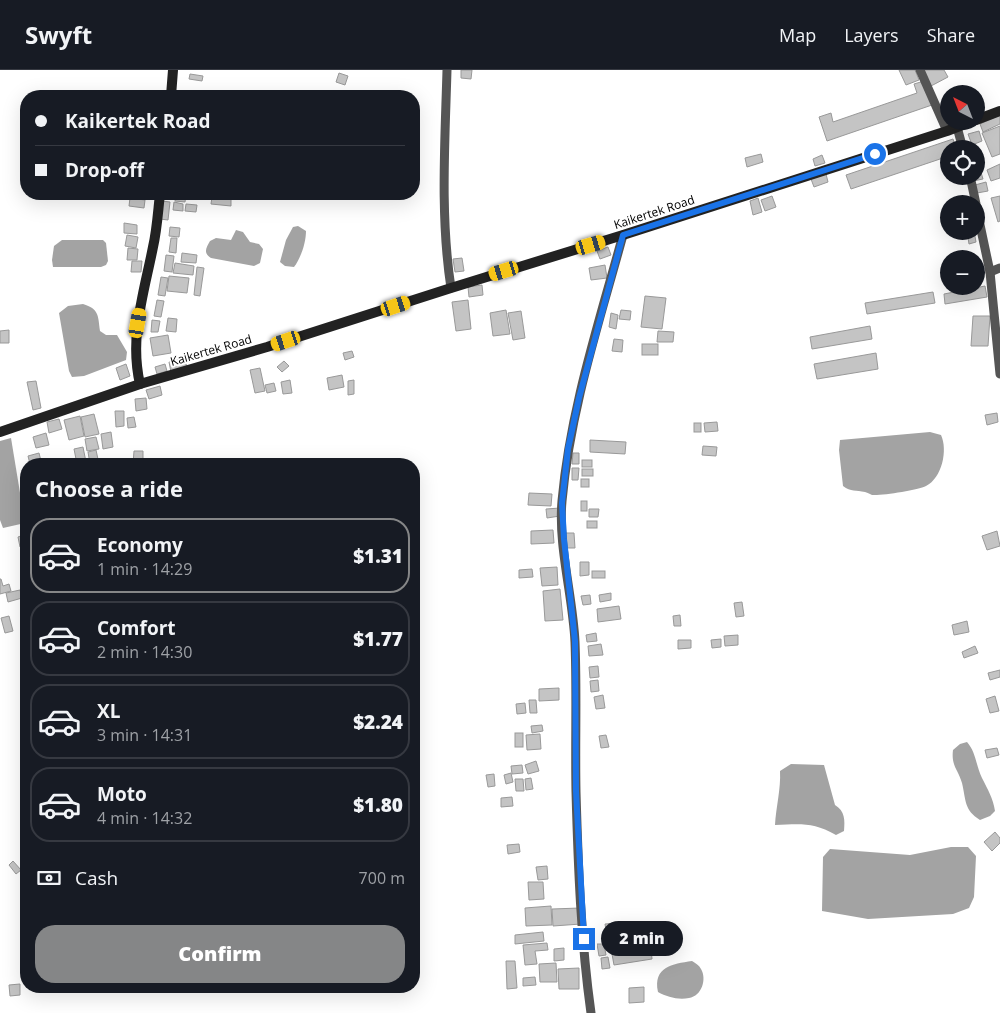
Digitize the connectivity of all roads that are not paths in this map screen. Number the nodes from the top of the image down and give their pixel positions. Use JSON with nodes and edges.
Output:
{"nodes":[{"id":1,"x":173,"y":70,"type":"edge"},
{"id":2,"x":447,"y":70,"type":"edge"},
{"id":3,"x":920,"y":70,"type":"edge"},
{"id":4,"x":171,"y":90,"type":"edge"},
{"id":5,"x":940,"y":107,"type":"edge"},
{"id":6,"x":1000,"y":111,"type":"edge"},
{"id":7,"x":985,"y":117,"type":"edge"},
{"id":8,"x":949,"y":130,"type":"edge"},
{"id":9,"x":159,"y":200,"type":"edge"},
{"id":10,"x":623,"y":235,"type":"junction"},
{"id":11,"x":983,"y":240,"type":"edge"},
{"id":12,"x":1000,"y":268,"type":"edge"},
{"id":13,"x":990,"y":272,"type":"junction"},
{"id":14,"x":451,"y":288,"type":"junction"},
{"id":15,"x":1000,"y":374,"type":"edge"},
{"id":16,"x":140,"y":384,"type":"junction"},
{"id":17,"x":0,"y":432,"type":"edge"},
{"id":18,"x":591,"y":1013,"type":"edge"}],
"edges":[{"from":1,"to":4,"type":"main road"},
{"from":2,"to":14,"type":"street"},
{"from":3,"to":5,"type":"street"},
{"from":6,"to":7,"type":"main road"},
{"from":8,"to":10,"type":"main road","name":"Kaikertek Road"},
{"from":9,"to":16,"type":"main road"},
{"from":10,"to":14,"type":"main road","name":"Kaikertek Road"},
{"from":10,"to":18,"type":"street"},
{"from":11,"to":13,"type":"street"},
{"from":12,"to":13,"type":"street"},
{"from":13,"to":15,"type":"street"},
{"from":14,"to":16,"type":"main road","name":"Kaikertek Road"},
{"from":16,"to":17,"type":"main road","name":"Kaikertek Road"}]}
